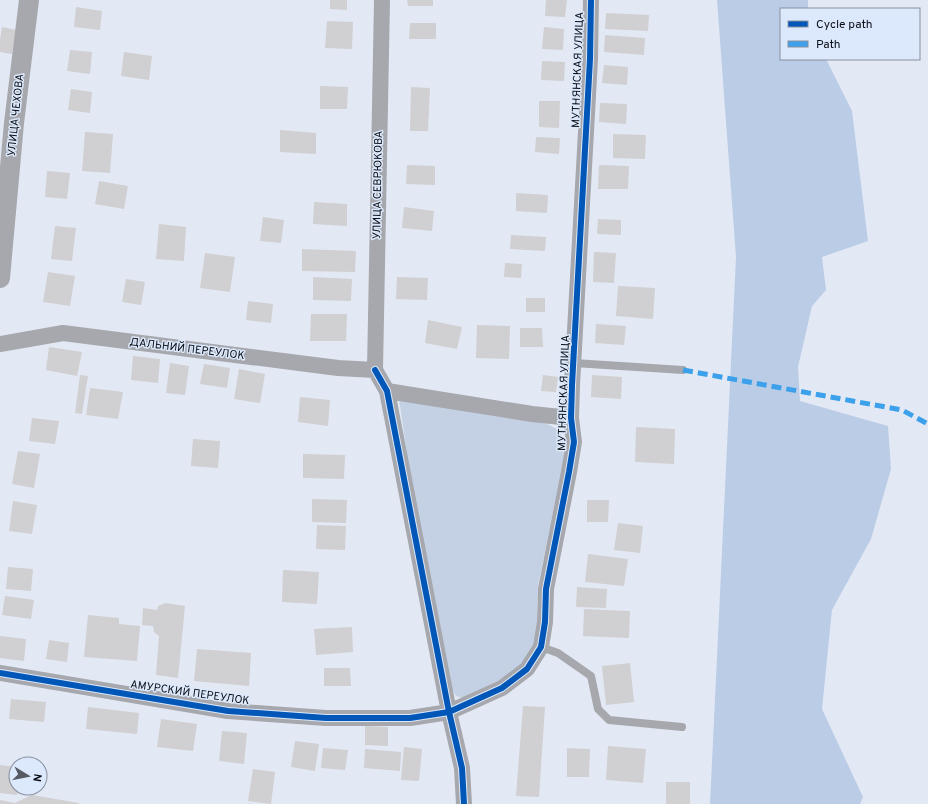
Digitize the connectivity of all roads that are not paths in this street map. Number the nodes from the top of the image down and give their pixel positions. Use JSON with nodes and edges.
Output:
{"nodes":[{"id":1,"x":28,"y":0,"type":"edge"},
{"id":2,"x":382,"y":0,"type":"edge"},
{"id":3,"x":591,"y":0,"type":"edge"},
{"id":4,"x":0,"y":278,"type":"edge"},
{"id":5,"x":0,"y":344,"type":"edge"},
{"id":6,"x":574,"y":363,"type":"junction"},
{"id":7,"x":375,"y":370,"type":"junction"},
{"id":8,"x":683,"y":370,"type":"dead end"},
{"id":9,"x":387,"y":391,"type":"junction"},
{"id":10,"x":571,"y":418,"type":"junction"},
{"id":11,"x":541,"y":647,"type":"junction"},
{"id":12,"x":0,"y":673,"type":"edge"},
{"id":13,"x":449,"y":712,"type":"junction"},
{"id":14,"x":682,"y":726,"type":"dead end"},
{"id":15,"x":464,"y":804,"type":"edge"}],
"edges":[{"from":1,"to":4,"type":"street","name":"УЛИЦА ЧЕХОВА"},
{"from":2,"to":7,"type":"street","name":"УЛИЦА СЕВРЮКОВА"},
{"from":3,"to":6,"type":"street","name":"МУТНЯНСКАЯ УЛИЦА"},
{"from":5,"to":7,"type":"street","name":"ДАЛЬНИЙ ПЕРЕУЛОК"},
{"from":6,"to":8,"type":"lane"},
{"from":6,"to":10,"type":"street","name":"МУТНЯНСКАЯ УЛИЦА"},
{"from":7,"to":9,"type":"street"},
{"from":9,"to":10,"type":"street"},
{"from":9,"to":13,"type":"street"},
{"from":10,"to":11,"type":"street","name":"МУТНЯНСКАЯ УЛИЦА"},
{"from":11,"to":13,"type":"street","name":"МУТНЯНСКАЯ УЛИЦА"},
{"from":11,"to":14,"type":"lane"},
{"from":12,"to":13,"type":"street","name":"АМУРСКИЙ ПЕРЕУЛОК"},
{"from":13,"to":15,"type":"street"}]}
